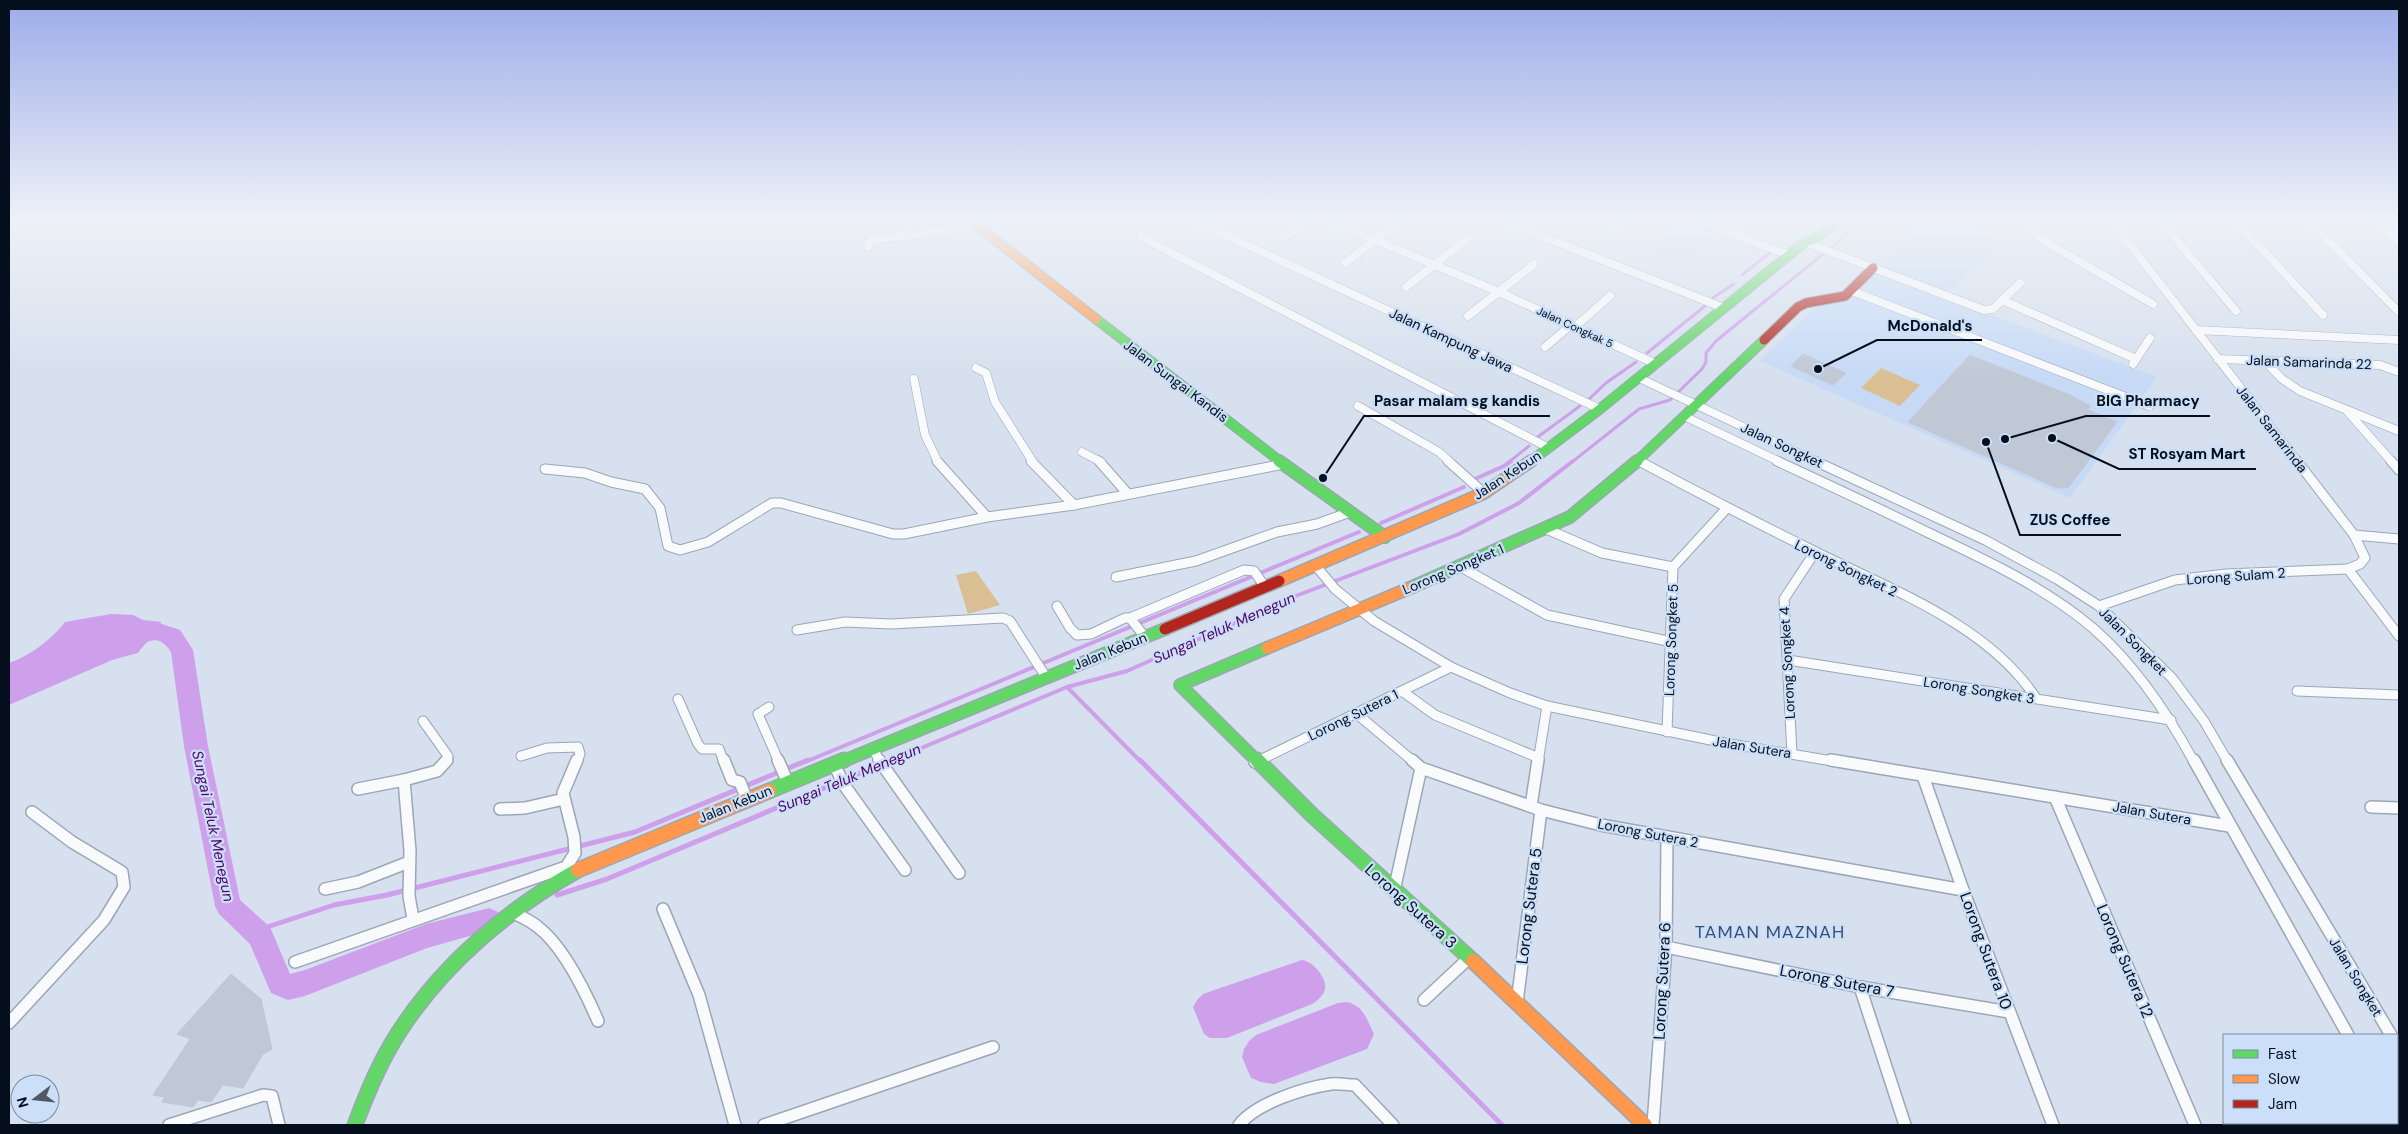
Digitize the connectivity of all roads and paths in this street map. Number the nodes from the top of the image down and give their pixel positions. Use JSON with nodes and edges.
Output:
{"nodes":[{"id":1,"x":1037,"y":273,"type":"edge"},
{"id":2,"x":1210,"y":273,"type":"edge"},
{"id":3,"x":1307,"y":273,"type":"edge"},
{"id":4,"x":1425,"y":273,"type":"edge"},
{"id":5,"x":1454,"y":273,"type":"edge"},
{"id":6,"x":1523,"y":273,"type":"edge"},
{"id":7,"x":1635,"y":273,"type":"edge"},
{"id":8,"x":1768,"y":273,"type":"edge"},
{"id":9,"x":1869,"y":273,"type":"edge"},
{"id":10,"x":1886,"y":273,"type":"edge"},
{"id":11,"x":2100,"y":273,"type":"edge"},
{"id":12,"x":2155,"y":273,"type":"edge"},
{"id":13,"x":2204,"y":273,"type":"edge"},
{"id":14,"x":2284,"y":273,"type":"edge"},
{"id":15,"x":2360,"y":273,"type":"edge"},
{"id":16,"x":2020,"y":283,"type":"dead end"},
{"id":17,"x":1406,"y":287,"type":"dead end"},
{"id":18,"x":1852,"y":291,"type":"junction"},
{"id":19,"x":1499,"y":292,"type":"junction"},
{"id":20,"x":1610,"y":296,"type":"dead end"},
{"id":21,"x":2002,"y":300,"type":"junction"},
{"id":22,"x":2154,"y":304,"type":"dead end"},
{"id":23,"x":1724,"y":308,"type":"junction"},
{"id":24,"x":2236,"y":311,"type":"dead end"},
{"id":25,"x":2399,"y":312,"type":"edge"},
{"id":26,"x":2323,"y":315,"type":"dead end"},
{"id":27,"x":1468,"y":316,"type":"dead end"},
{"id":28,"x":1573,"y":326,"type":"junction"},
{"id":29,"x":2202,"y":330,"type":"junction"},
{"id":30,"x":2150,"y":338,"type":"dead end"},
{"id":31,"x":2399,"y":340,"type":"edge"},
{"id":32,"x":1545,"y":347,"type":"dead end"},
{"id":33,"x":2218,"y":359,"type":"junction"},
{"id":34,"x":2265,"y":361,"type":"junction"},
{"id":35,"x":1656,"y":364,"type":"junction"},
{"id":36,"x":976,"y":368,"type":"dead end"},
{"id":37,"x":2399,"y":372,"type":"edge"},
{"id":38,"x":914,"y":378,"type":"dead end"},
{"id":39,"x":1639,"y":378,"type":"junction"},
{"id":40,"x":1697,"y":405,"type":"junction"},
{"id":41,"x":1358,"y":406,"type":"dead end"},
{"id":42,"x":2149,"y":406,"type":"dead end"},
{"id":43,"x":1600,"y":409,"type":"junction"},
{"id":44,"x":2347,"y":410,"type":"junction"},
{"id":45,"x":1684,"y":416,"type":"junction"},
{"id":46,"x":2399,"y":431,"type":"edge"},
{"id":47,"x":1549,"y":448,"type":"junction"},
{"id":48,"x":1082,"y":452,"type":"dead end"},
{"id":49,"x":1638,"y":460,"type":"junction"},
{"id":50,"x":1284,"y":464,"type":"junction"},
{"id":51,"x":545,"y":469,"type":"dead end"},
{"id":52,"x":2399,"y":470,"type":"edge"},
{"id":53,"x":1128,"y":494,"type":"junction"},
{"id":54,"x":1484,"y":494,"type":"junction"},
{"id":55,"x":1074,"y":505,"type":"junction"},
{"id":56,"x":1727,"y":508,"type":"junction"},
{"id":57,"x":1350,"y":512,"type":"junction"},
{"id":58,"x":987,"y":517,"type":"junction"},
{"id":59,"x":1544,"y":528,"type":"junction"},
{"id":60,"x":2354,"y":535,"type":"junction"},
{"id":61,"x":1385,"y":537,"type":"junction"},
{"id":62,"x":2399,"y":538,"type":"edge"},
{"id":63,"x":1815,"y":552,"type":"junction"},
{"id":64,"x":1316,"y":566,"type":"junction"},
{"id":65,"x":1461,"y":567,"type":"junction"},
{"id":66,"x":1673,"y":567,"type":"junction"},
{"id":67,"x":2348,"y":569,"type":"junction"},
{"id":68,"x":1116,"y":577,"type":"dead end"},
{"id":69,"x":1265,"y":587,"type":"junction"},
{"id":70,"x":1057,"y":606,"type":"dead end"},
{"id":71,"x":2099,"y":606,"type":"junction"},
{"id":72,"x":1358,"y":608,"type":"junction"},
{"id":73,"x":1136,"y":626,"type":"junction"},
{"id":74,"x":797,"y":630,"type":"dead end"},
{"id":75,"x":2399,"y":636,"type":"edge"},
{"id":76,"x":1672,"y":642,"type":"junction"},
{"id":77,"x":1788,"y":660,"type":"junction"},
{"id":78,"x":1452,"y":667,"type":"junction"},
{"id":79,"x":1041,"y":669,"type":"junction"},
{"id":80,"x":1180,"y":685,"type":"joint"},
{"id":81,"x":2297,"y":691,"type":"dead end"},
{"id":82,"x":1402,"y":692,"type":"junction"},
{"id":83,"x":2399,"y":695,"type":"edge"},
{"id":84,"x":678,"y":698,"type":"dead end"},
{"id":85,"x":2036,"y":698,"type":"junction"},
{"id":86,"x":1547,"y":706,"type":"junction"},
{"id":87,"x":769,"y":707,"type":"dead end"},
{"id":88,"x":1357,"y":714,"type":"junction"},
{"id":89,"x":2170,"y":720,"type":"junction"},
{"id":90,"x":423,"y":721,"type":"dead end"},
{"id":91,"x":1667,"y":732,"type":"junction"},
{"id":92,"x":873,"y":748,"type":"junction"},
{"id":93,"x":1792,"y":754,"type":"junction"},
{"id":94,"x":521,"y":756,"type":"dead end"},
{"id":95,"x":1539,"y":758,"type":"junction"},
{"id":96,"x":1255,"y":762,"type":"junction"},
{"id":97,"x":834,"y":764,"type":"junction"},
{"id":98,"x":1421,"y":768,"type":"junction"},
{"id":99,"x":784,"y":776,"type":"junction"},
{"id":100,"x":1923,"y":776,"type":"junction"},
{"id":101,"x":404,"y":780,"type":"junction"},
{"id":102,"x":358,"y":788,"type":"dead end"},
{"id":103,"x":744,"y":793,"type":"junction"},
{"id":104,"x":2056,"y":797,"type":"junction"},
{"id":105,"x":564,"y":799,"type":"junction"},
{"id":106,"x":2371,"y":807,"type":"dead end"},
{"id":107,"x":1536,"y":808,"type":"junction"},
{"id":108,"x":2399,"y":808,"type":"edge"},
{"id":109,"x":500,"y":809,"type":"dead end"},
{"id":110,"x":32,"y":812,"type":"dead end"},
{"id":111,"x":2229,"y":826,"type":"junction"},
{"id":112,"x":1667,"y":837,"type":"junction"},
{"id":113,"x":409,"y":862,"type":"junction"},
{"id":114,"x":905,"y":870,"type":"dead end"},
{"id":115,"x":959,"y":873,"type":"dead end"},
{"id":116,"x":562,"y":874,"type":"junction"},
{"id":117,"x":409,"y":884,"type":"joint"},
{"id":118,"x":325,"y":889,"type":"dead end"},
{"id":119,"x":1963,"y":890,"type":"junction"},
{"id":120,"x":1394,"y":892,"type":"junction"},
{"id":121,"x":409,"y":896,"type":"joint"},
{"id":122,"x":663,"y":909,"type":"dead end"},
{"id":123,"x":514,"y":913,"type":"junction"},
{"id":124,"x":413,"y":919,"type":"junction"},
{"id":125,"x":1666,"y":947,"type":"junction"},
{"id":126,"x":1469,"y":958,"type":"junction"},
{"id":127,"x":294,"y":962,"type":"dead end"},
{"id":128,"x":1860,"y":987,"type":"junction"},
{"id":129,"x":1424,"y":1000,"type":"dead end"},
{"id":130,"x":1517,"y":1003,"type":"junction"},
{"id":131,"x":2009,"y":1012,"type":"junction"},
{"id":132,"x":598,"y":1021,"type":"dead end"},
{"id":133,"x":9,"y":1023,"type":"edge"},
{"id":134,"x":2347,"y":1034,"type":"edge"},
{"id":135,"x":2390,"y":1034,"type":"edge"},
{"id":136,"x":993,"y":1047,"type":"dead end"},
{"id":137,"x":169,"y":1125,"type":"edge"},
{"id":138,"x":280,"y":1125,"type":"edge"},
{"id":139,"x":355,"y":1125,"type":"edge"},
{"id":140,"x":735,"y":1125,"type":"edge"},
{"id":141,"x":764,"y":1125,"type":"edge"},
{"id":142,"x":1239,"y":1125,"type":"edge"},
{"id":143,"x":1393,"y":1125,"type":"edge"},
{"id":144,"x":1645,"y":1125,"type":"edge"},
{"id":145,"x":1652,"y":1125,"type":"edge"},
{"id":146,"x":1905,"y":1125,"type":"edge"},
{"id":147,"x":2053,"y":1125,"type":"edge"},
{"id":148,"x":2194,"y":1125,"type":"edge"}],
"edges":[{"from":1,"to":50,"type":"street","name":"Jalan Sungai Kandis"},
{"from":2,"to":47,"type":"street"},
{"from":3,"to":43,"type":"street","name":"Jalan Kampung Jawa"},
{"from":4,"to":17,"type":"street"},
{"from":5,"to":19,"type":"street","name":"Jalan Congkak 5"},
{"from":6,"to":19,"type":"street"},
{"from":7,"to":23,"type":"street"},
{"from":8,"to":23,"type":"street","name":"Jalan Kebun"},
{"from":9,"to":18,"type":"street"},
{"from":10,"to":21,"type":"street"},
{"from":11,"to":22,"type":"street"},
{"from":12,"to":29,"type":"street","name":"Jalan Samarinda"},
{"from":13,"to":24,"type":"street"},
{"from":14,"to":26,"type":"street"},
{"from":15,"to":25,"type":"street"},
{"from":16,"to":21,"type":"street"},
{"from":18,"to":40,"type":"street","name":"Lorong Songket 1"},
{"from":18,"to":42,"type":"street"},
{"from":19,"to":27,"type":"street"},
{"from":19,"to":28,"type":"street","name":"Jalan Congkak 5"},
{"from":20,"to":28,"type":"street"},
{"from":21,"to":30,"type":"street"},
{"from":23,"to":35,"type":"street","name":"Jalan Kebun"},
{"from":28,"to":32,"type":"street"},
{"from":28,"to":35,"type":"street","name":"Jalan Congkak 5"},
{"from":29,"to":31,"type":"street"},
{"from":29,"to":33,"type":"street","name":"Jalan Samarinda"},
{"from":33,"to":34,"type":"street","name":"Jalan Samarinda 22"},
{"from":33,"to":60,"type":"street","name":"Jalan Samarinda"},
{"from":34,"to":37,"type":"street","name":"Jalan Samarinda 22"},
{"from":34,"to":44,"type":"street"},
{"from":35,"to":39,"type":"street","name":"Jalan Kebun"},
{"from":36,"to":55,"type":"street"},
{"from":38,"to":58,"type":"street"},
{"from":39,"to":40,"type":"street","name":"Jalan Songket"},
{"from":39,"to":43,"type":"street","name":"Jalan Kebun"},
{"from":40,"to":45,"type":"street","name":"Lorong Songket 1"},
{"from":40,"to":71,"type":"street","name":"Jalan Songket"},
{"from":41,"to":54,"type":"street"},
{"from":43,"to":47,"type":"street","name":"Jalan Kebun"},
{"from":44,"to":46,"type":"street"},
{"from":44,"to":52,"type":"street"},
{"from":45,"to":49,"type":"street","name":"Lorong Songket 1"},
{"from":45,"to":89,"type":"street","name":"Jalan Songket"},
{"from":47,"to":54,"type":"street","name":"Jalan Kebun"},
{"from":48,"to":53,"type":"street"},
{"from":49,"to":56,"type":"street","name":"Lorong Songket 2"},
{"from":49,"to":59,"type":"street","name":"Lorong Songket 1"},
{"from":50,"to":53,"type":"street"},
{"from":50,"to":57,"type":"street","name":"Jalan Sungai Kandis"},
{"from":51,"to":58,"type":"street"},
{"from":53,"to":55,"type":"street"},
{"from":54,"to":61,"type":"street","name":"Jalan Kebun"},
{"from":55,"to":58,"type":"street"},
{"from":56,"to":63,"type":"street","name":"Lorong Songket 2"},
{"from":56,"to":66,"type":"street","name":"Lorong Songket 5"},
{"from":57,"to":61,"type":"street","name":"Jalan Sungai Kandis"},
{"from":57,"to":68,"type":"street"},
{"from":59,"to":65,"type":"street","name":"Lorong Songket 1"},
{"from":59,"to":66,"type":"street"},
{"from":60,"to":62,"type":"street"},
{"from":60,"to":67,"type":"street","name":"Jalan Samarinda"},
{"from":61,"to":64,"type":"street","name":"Jalan Kebun"},
{"from":63,"to":77,"type":"street","name":"Lorong Songket 4"},
{"from":63,"to":85,"type":"street","name":"Lorong Songket 2"},
{"from":64,"to":69,"type":"street","name":"Jalan Kebun"},
{"from":64,"to":72,"type":"street","name":"Jalan Sutera"},
{"from":65,"to":72,"type":"street","name":"Lorong Songket 1"},
{"from":65,"to":76,"type":"street"},
{"from":66,"to":76,"type":"street","name":"Lorong Songket 5"},
{"from":67,"to":71,"type":"street","name":"Lorong Sulam 2"},
{"from":67,"to":75,"type":"street"},
{"from":69,"to":73,"type":"street","name":"Jalan Kebun"},
{"from":69,"to":73,"type":"street"},
{"from":70,"to":73,"type":"street"},
{"from":71,"to":135,"type":"street","name":"Jalan Songket"},
{"from":72,"to":78,"type":"street","name":"Jalan Sutera"},
{"from":72,"to":80,"type":"street","name":"Lorong Songket 1"},
{"from":73,"to":79,"type":"street","name":"Jalan Kebun"},
{"from":74,"to":79,"type":"street"},
{"from":76,"to":91,"type":"street","name":"Lorong Songket 5"},
{"from":77,"to":85,"type":"street","name":"Lorong Songket 3"},
{"from":77,"to":93,"type":"street","name":"Lorong Songket 4"},
{"from":78,"to":82,"type":"street","name":"Lorong Sutera 1"},
{"from":78,"to":86,"type":"street","name":"Jalan Sutera"},
{"from":79,"to":92,"type":"street","name":"Jalan Kebun"},
{"from":80,"to":96,"type":"street","name":"Lorong Sutera 3"},
{"from":81,"to":83,"type":"street"},
{"from":82,"to":88,"type":"street","name":"Lorong Sutera 1"},
{"from":82,"to":95,"type":"street"},
{"from":84,"to":103,"type":"street"},
{"from":85,"to":89,"type":"street","name":"Lorong Songket 3"},
{"from":86,"to":91,"type":"street","name":"Jalan Sutera"},
{"from":86,"to":95,"type":"street","name":"Lorong Sutera 5"},
{"from":87,"to":99,"type":"street"},
{"from":88,"to":96,"type":"street","name":"Lorong Sutera 1"},
{"from":88,"to":98,"type":"street","name":"Lorong Sutera 2"},
{"from":89,"to":111,"type":"street","name":"Jalan Songket"},
{"from":90,"to":101,"type":"street"},
{"from":91,"to":93,"type":"street","name":"Jalan Sutera"},
{"from":92,"to":97,"type":"street","name":"Jalan Kebun"},
{"from":92,"to":115,"type":"street"},
{"from":93,"to":100,"type":"street","name":"Jalan Sutera"},
{"from":94,"to":105,"type":"street"},
{"from":95,"to":107,"type":"street","name":"Lorong Sutera 5"},
{"from":96,"to":120,"type":"street","name":"Lorong Sutera 3"},
{"from":97,"to":99,"type":"street","name":"Jalan Kebun"},
{"from":97,"to":114,"type":"street"},
{"from":98,"to":107,"type":"street","name":"Lorong Sutera 2"},
{"from":98,"to":120,"type":"street"},
{"from":99,"to":103,"type":"street","name":"Jalan Kebun"},
{"from":100,"to":104,"type":"street","name":"Jalan Sutera"},
{"from":100,"to":119,"type":"street","name":"Lorong Sutera 10"},
{"from":101,"to":102,"type":"street"},
{"from":101,"to":113,"type":"street"},
{"from":103,"to":116,"type":"street","name":"Jalan Kebun"},
{"from":104,"to":111,"type":"street","name":"Jalan Sutera"},
{"from":104,"to":148,"type":"street","name":"Lorong Sutera 12"},
{"from":105,"to":109,"type":"street"},
{"from":105,"to":116,"type":"street"},
{"from":106,"to":108,"type":"street"},
{"from":107,"to":112,"type":"street","name":"Lorong Sutera 2"},
{"from":107,"to":130,"type":"street","name":"Lorong Sutera 5"},
{"from":110,"to":133,"type":"street"},
{"from":111,"to":134,"type":"street","name":"Jalan Songket"},
{"from":112,"to":119,"type":"street","name":"Lorong Sutera 2"},
{"from":112,"to":125,"type":"street","name":"Lorong Sutera 6"},
{"from":113,"to":117,"type":"street"},
{"from":113,"to":118,"type":"street"},
{"from":116,"to":123,"type":"street","name":"Jalan Kebun"},
{"from":116,"to":124,"type":"street"},
{"from":117,"to":121,"type":"street"},
{"from":119,"to":131,"type":"street","name":"Lorong Sutera 10"},
{"from":120,"to":126,"type":"street","name":"Lorong Sutera 3"},
{"from":121,"to":124,"type":"street"},
{"from":122,"to":140,"type":"street"},
{"from":123,"to":132,"type":"street"},
{"from":123,"to":139,"type":"street","name":"Jalan Kebun"},
{"from":124,"to":127,"type":"street"},
{"from":125,"to":128,"type":"street","name":"Lorong Sutera 7"},
{"from":125,"to":145,"type":"street","name":"Lorong Sutera 6"},
{"from":126,"to":129,"type":"street"},
{"from":126,"to":130,"type":"street","name":"Lorong Sutera 3"},
{"from":128,"to":131,"type":"street","name":"Lorong Sutera 7"},
{"from":128,"to":146,"type":"street"},
{"from":130,"to":144,"type":"street","name":"Lorong Sutera 3"},
{"from":131,"to":147,"type":"street","name":"Lorong Sutera 10"},
{"from":136,"to":141,"type":"street"},
{"from":137,"to":138,"type":"street"},
{"from":142,"to":143,"type":"street"}]}
